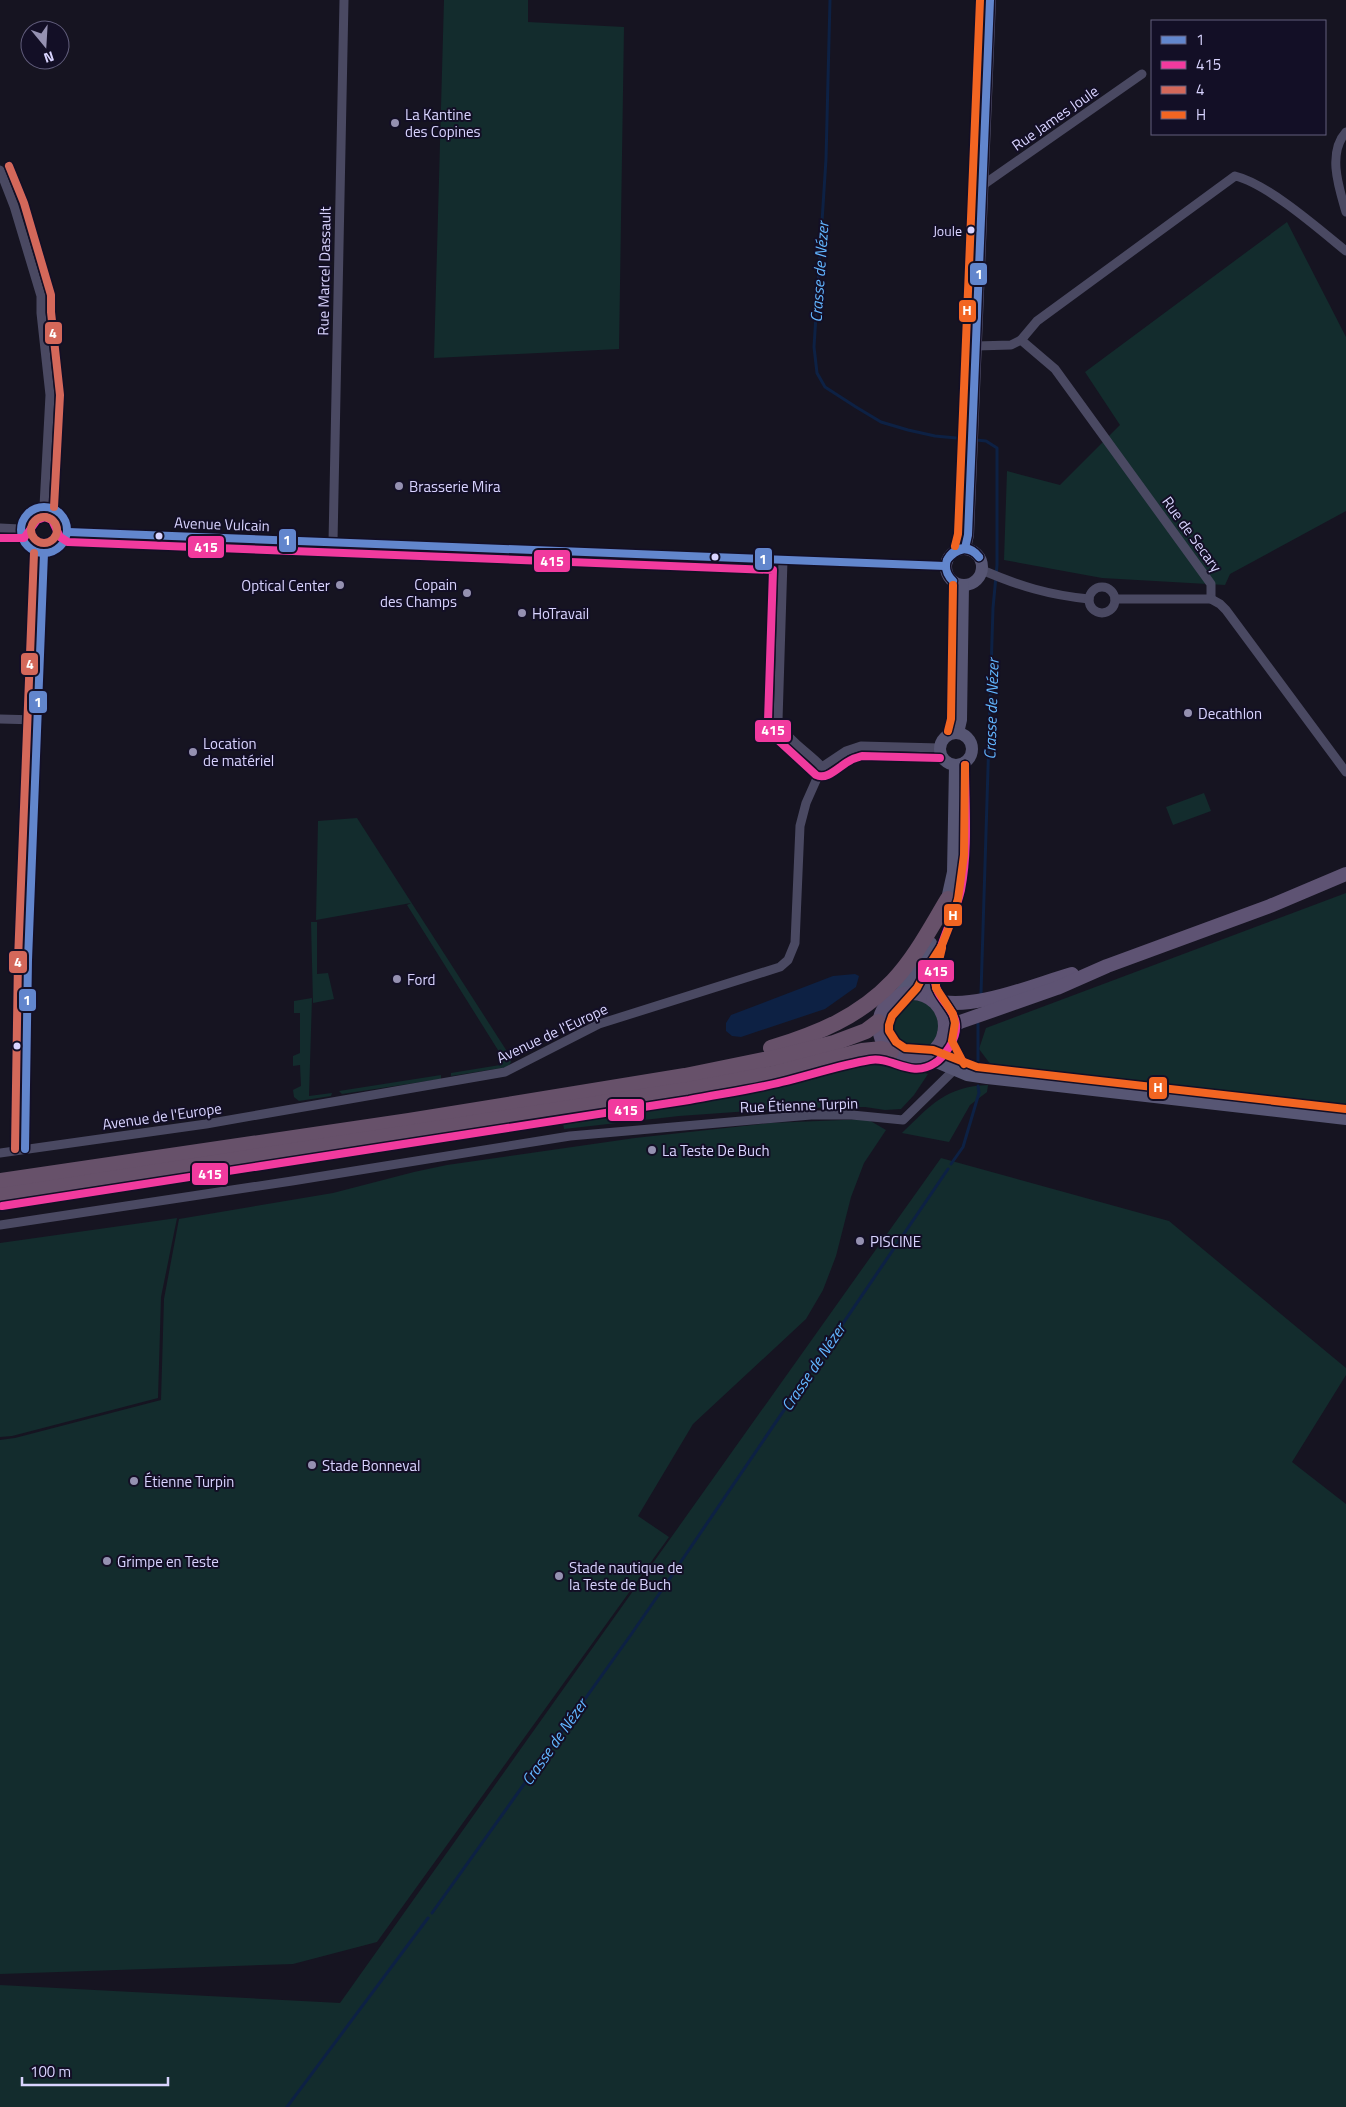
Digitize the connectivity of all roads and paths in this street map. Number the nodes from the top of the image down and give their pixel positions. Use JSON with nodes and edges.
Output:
{"nodes":[{"id":1,"x":344,"y":0,"type":"edge"},
{"id":2,"x":990,"y":0,"type":"edge"},
{"id":3,"x":1142,"y":74,"type":"dead end"},
{"id":4,"x":1346,"y":132,"type":"edge"},
{"id":5,"x":0,"y":170,"type":"edge"},
{"id":6,"x":983,"y":185,"type":"junction"},
{"id":7,"x":1346,"y":212,"type":"edge"},
{"id":8,"x":1346,"y":252,"type":"edge"},
{"id":9,"x":1021,"y":340,"type":"junction"},
{"id":10,"x":976,"y":346,"type":"junction"},
{"id":11,"x":44,"y":506,"type":"junction"},
{"id":12,"x":0,"y":528,"type":"edge"},
{"id":13,"x":20,"y":529,"type":"junction"},
{"id":14,"x":68,"y":532,"type":"junction"},
{"id":15,"x":332,"y":542,"type":"junction"},
{"id":16,"x":964,"y":548,"type":"junction"},
{"id":17,"x":44,"y":553,"type":"junction"},
{"id":18,"x":783,"y":560,"type":"junction"},
{"id":19,"x":945,"y":566,"type":"junction"},
{"id":20,"x":987,"y":573,"type":"junction"},
{"id":21,"x":963,"y":585,"type":"junction"},
{"id":22,"x":1115,"y":598,"type":"junction"},
{"id":23,"x":1089,"y":599,"type":"junction"},
{"id":24,"x":1211,"y":599,"type":"junction"},
{"id":25,"x":0,"y":719,"type":"edge"},
{"id":26,"x":38,"y":720,"type":"junction"},
{"id":27,"x":958,"y":734,"type":"junction"},
{"id":28,"x":940,"y":748,"type":"junction"},
{"id":29,"x":955,"y":764,"type":"junction"},
{"id":30,"x":822,"y":767,"type":"junction"},
{"id":31,"x":1346,"y":772,"type":"edge"},
{"id":32,"x":1346,"y":874,"type":"edge"},
{"id":33,"x":948,"y":899,"type":"junction"},
{"id":34,"x":932,"y":941,"type":"junction"},
{"id":35,"x":1107,"y":966,"type":"junction"},
{"id":36,"x":897,"y":997,"type":"junction"},
{"id":37,"x":931,"y":999,"type":"junction"},
{"id":38,"x":878,"y":1022,"type":"junction"},
{"id":39,"x":943,"y":1036,"type":"junction"},
{"id":40,"x":891,"y":1052,"type":"junction"},
{"id":41,"x":920,"y":1058,"type":"junction"},
{"id":42,"x":955,"y":1069,"type":"junction"},
{"id":43,"x":558,"y":1096,"type":"junction"},
{"id":44,"x":1346,"y":1120,"type":"edge"},
{"id":45,"x":25,"y":1149,"type":"junction"},
{"id":46,"x":0,"y":1154,"type":"edge"},
{"id":47,"x":0,"y":1181,"type":"edge"},
{"id":48,"x":0,"y":1196,"type":"edge"},
{"id":49,"x":0,"y":1225,"type":"edge"}],
"edges":[{"from":1,"to":15,"type":"street","name":"Rue Marcel Dassault"},
{"from":2,"to":6,"type":"street"},
{"from":3,"to":6,"type":"street","name":"Rue James Joule"},
{"from":4,"to":7,"type":"street"},
{"from":5,"to":11,"type":"street"},
{"from":6,"to":10,"type":"street"},
{"from":8,"to":9,"type":"street"},
{"from":9,"to":10,"type":"street"},
{"from":9,"to":24,"type":"street","name":"Rue de Secary"},
{"from":10,"to":16,"type":"street"},
{"from":11,"to":13,"type":"street"},
{"from":11,"to":14,"type":"street"},
{"from":12,"to":13,"type":"street"},
{"from":13,"to":17,"type":"street"},
{"from":14,"to":15,"type":"street","name":"Avenue Vulcain"},
{"from":14,"to":17,"type":"street"},
{"from":15,"to":18,"type":"street","name":"Avenue Vulcain"},
{"from":16,"to":19,"type":"street"},
{"from":16,"to":20,"type":"street"},
{"from":17,"to":26,"type":"street"},
{"from":18,"to":19,"type":"street","name":"Avenue Vulcain"},
{"from":18,"to":30,"type":"street"},
{"from":19,"to":21,"type":"street"},
{"from":20,"to":21,"type":"street"},
{"from":20,"to":23,"type":"street"},
{"from":21,"to":27,"type":"street"},
{"from":22,"to":23,"type":"street"},
{"from":22,"to":23,"type":"street"},
{"from":22,"to":24,"type":"street"},
{"from":24,"to":31,"type":"street"},
{"from":25,"to":26,"type":"street"},
{"from":26,"to":45,"type":"street"},
{"from":27,"to":28,"type":"street"},
{"from":27,"to":29,"type":"street"},
{"from":28,"to":29,"type":"street"},
{"from":28,"to":30,"type":"street"},
{"from":29,"to":33,"type":"street"},
{"from":30,"to":45,"type":"street","name":"Avenue de l'Europe"},
{"from":32,"to":35,"type":"main road"},
{"from":33,"to":34,"type":"street"},
{"from":33,"to":43,"type":"highway"},
{"from":34,"to":36,"type":"street"},
{"from":34,"to":37,"type":"street"},
{"from":35,"to":37,"type":"main road"},
{"from":35,"to":39,"type":"main road"},
{"from":36,"to":37,"type":"main road"},
{"from":36,"to":38,"type":"main road"},
{"from":37,"to":39,"type":"main road"},
{"from":38,"to":40,"type":"main road"},
{"from":38,"to":43,"type":"highway"},
{"from":39,"to":41,"type":"main road"},
{"from":39,"to":42,"type":"street"},
{"from":40,"to":41,"type":"main road"},
{"from":40,"to":48,"type":"highway"},
{"from":41,"to":42,"type":"street"},
{"from":42,"to":44,"type":"street"},
{"from":42,"to":49,"type":"street","name":"Rue Étienne Turpin"},
{"from":43,"to":47,"type":"highway"},
{"from":45,"to":46,"type":"street","name":"Avenue de l'Europe"}]}
